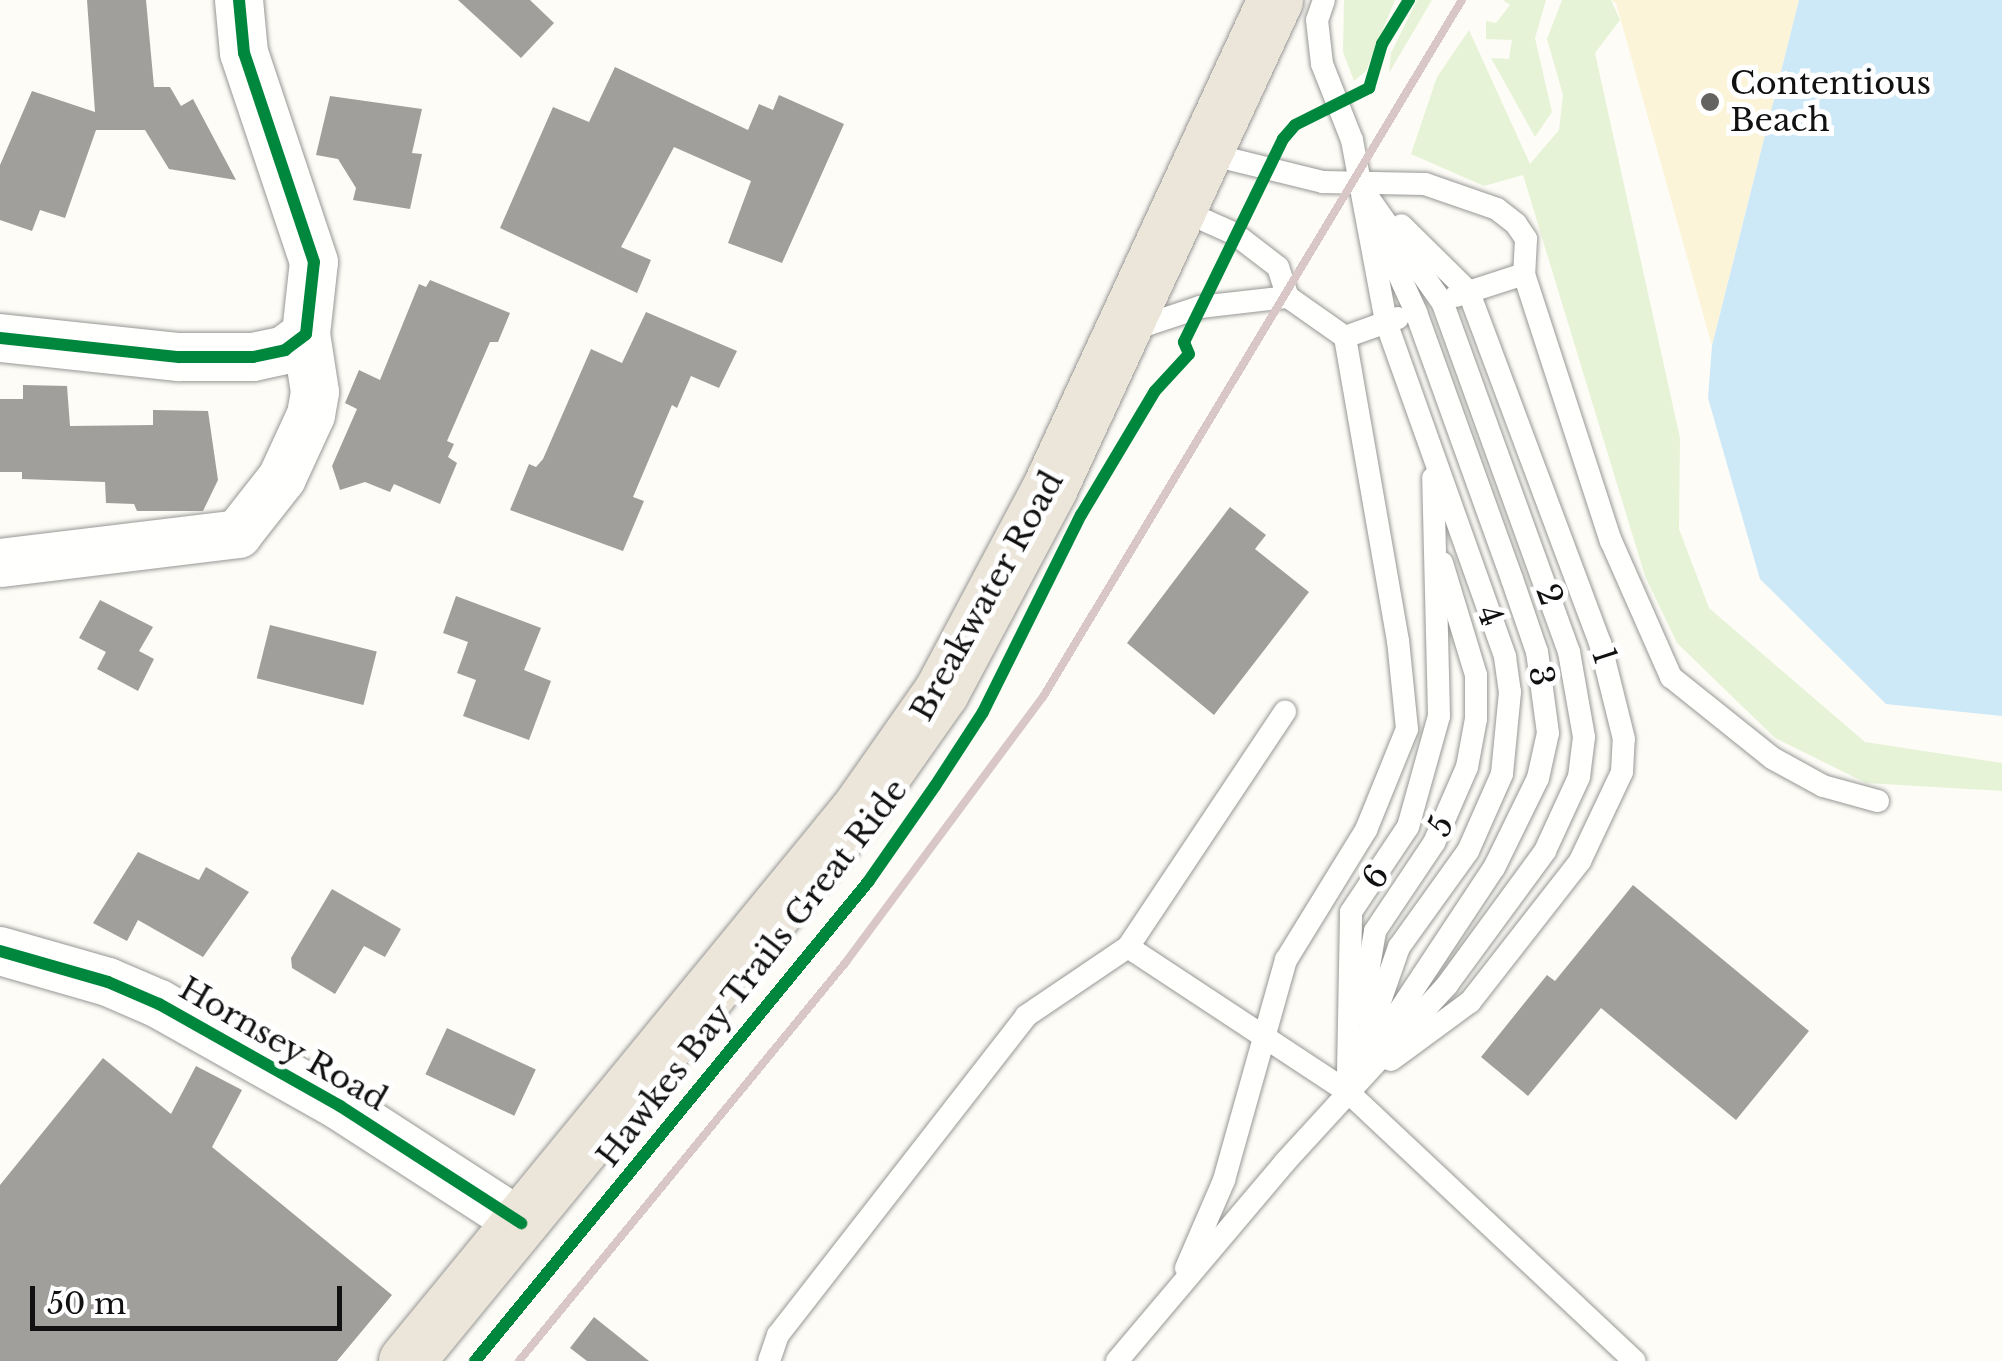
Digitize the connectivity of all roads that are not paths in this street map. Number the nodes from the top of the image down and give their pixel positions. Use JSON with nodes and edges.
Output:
{"nodes":[{"id":1,"x":239,"y":0,"type":"edge"},
{"id":2,"x":1276,"y":0,"type":"edge"},
{"id":3,"x":1324,"y":0,"type":"edge"},
{"id":4,"x":1202,"y":152,"type":"junction"},
{"id":5,"x":1356,"y":180,"type":"junction"},
{"id":6,"x":1176,"y":208,"type":"junction"},
{"id":7,"x":1524,"y":274,"type":"junction"},
{"id":8,"x":1469,"y":292,"type":"junction"},
{"id":9,"x":1288,"y":297,"type":"junction"},
{"id":10,"x":1442,"y":302,"type":"junction"},
{"id":11,"x":1416,"y":312,"type":"junction"},
{"id":12,"x":1386,"y":322,"type":"junction"},
{"id":13,"x":306,"y":334,"type":"junction"},
{"id":14,"x":1120,"y":334,"type":"junction"},
{"id":15,"x":1345,"y":337,"type":"junction"},
{"id":16,"x":0,"y":338,"type":"edge"},
{"id":17,"x":1431,"y":448,"type":"junction"},
{"id":18,"x":1438,"y":550,"type":"junction"},
{"id":19,"x":0,"y":563,"type":"edge"},
{"id":20,"x":1285,"y":712,"type":"dead end"},
{"id":21,"x":1878,"y":801,"type":"dead end"},
{"id":22,"x":1128,"y":946,"type":"junction"},
{"id":23,"x":0,"y":952,"type":"edge"},
{"id":24,"x":1261,"y":1034,"type":"junction"},
{"id":25,"x":1348,"y":1092,"type":"junction"},
{"id":26,"x":521,"y":1223,"type":"junction"},
{"id":27,"x":1174,"y":1294,"type":"junction"},
{"id":28,"x":406,"y":1361,"type":"edge"},
{"id":29,"x":769,"y":1361,"type":"edge"},
{"id":30,"x":1117,"y":1361,"type":"edge"},
{"id":31,"x":1634,"y":1361,"type":"edge"}],
"edges":[{"from":1,"to":13,"type":"street"},
{"from":2,"to":4,"type":"highway","name":"Breakwater Road"},
{"from":3,"to":5,"type":"lane"},
{"from":4,"to":5,"type":"lane"},
{"from":4,"to":6,"type":"highway","name":"Breakwater Road"},
{"from":5,"to":7,"type":"lane"},
{"from":5,"to":8,"type":"lane","name":"1"},
{"from":5,"to":10,"type":"lane","name":"2"},
{"from":5,"to":11,"type":"lane","name":"3"},
{"from":5,"to":12,"type":"lane","name":"4"},
{"from":6,"to":9,"type":"lane"},
{"from":6,"to":14,"type":"highway","name":"Breakwater Road"},
{"from":7,"to":8,"type":"lane"},
{"from":7,"to":21,"type":"lane"},
{"from":8,"to":10,"type":"lane"},
{"from":8,"to":25,"type":"lane","name":"1"},
{"from":9,"to":14,"type":"lane"},
{"from":9,"to":15,"type":"lane"},
{"from":10,"to":11,"type":"lane"},
{"from":10,"to":25,"type":"lane","name":"2"},
{"from":11,"to":12,"type":"lane"},
{"from":11,"to":25,"type":"lane","name":"3"},
{"from":12,"to":15,"type":"lane"},
{"from":12,"to":17,"type":"lane","name":"4"},
{"from":13,"to":16,"type":"street"},
{"from":13,"to":19,"type":"street"},
{"from":14,"to":26,"type":"highway","name":"Breakwater Road"},
{"from":15,"to":24,"type":"lane"},
{"from":17,"to":18,"type":"lane"},
{"from":17,"to":25,"type":"lane","name":"4"},
{"from":18,"to":25,"type":"lane","name":"6"},
{"from":18,"to":25,"type":"lane","name":"5"},
{"from":20,"to":22,"type":"lane"},
{"from":22,"to":24,"type":"lane"},
{"from":22,"to":29,"type":"lane"},
{"from":23,"to":26,"type":"street","name":"Hornsey Road"},
{"from":24,"to":25,"type":"lane"},
{"from":24,"to":27,"type":"lane"},
{"from":25,"to":27,"type":"lane"},
{"from":25,"to":31,"type":"lane"},
{"from":26,"to":28,"type":"highway","name":"Breakwater Road"},
{"from":27,"to":30,"type":"lane"}]}
